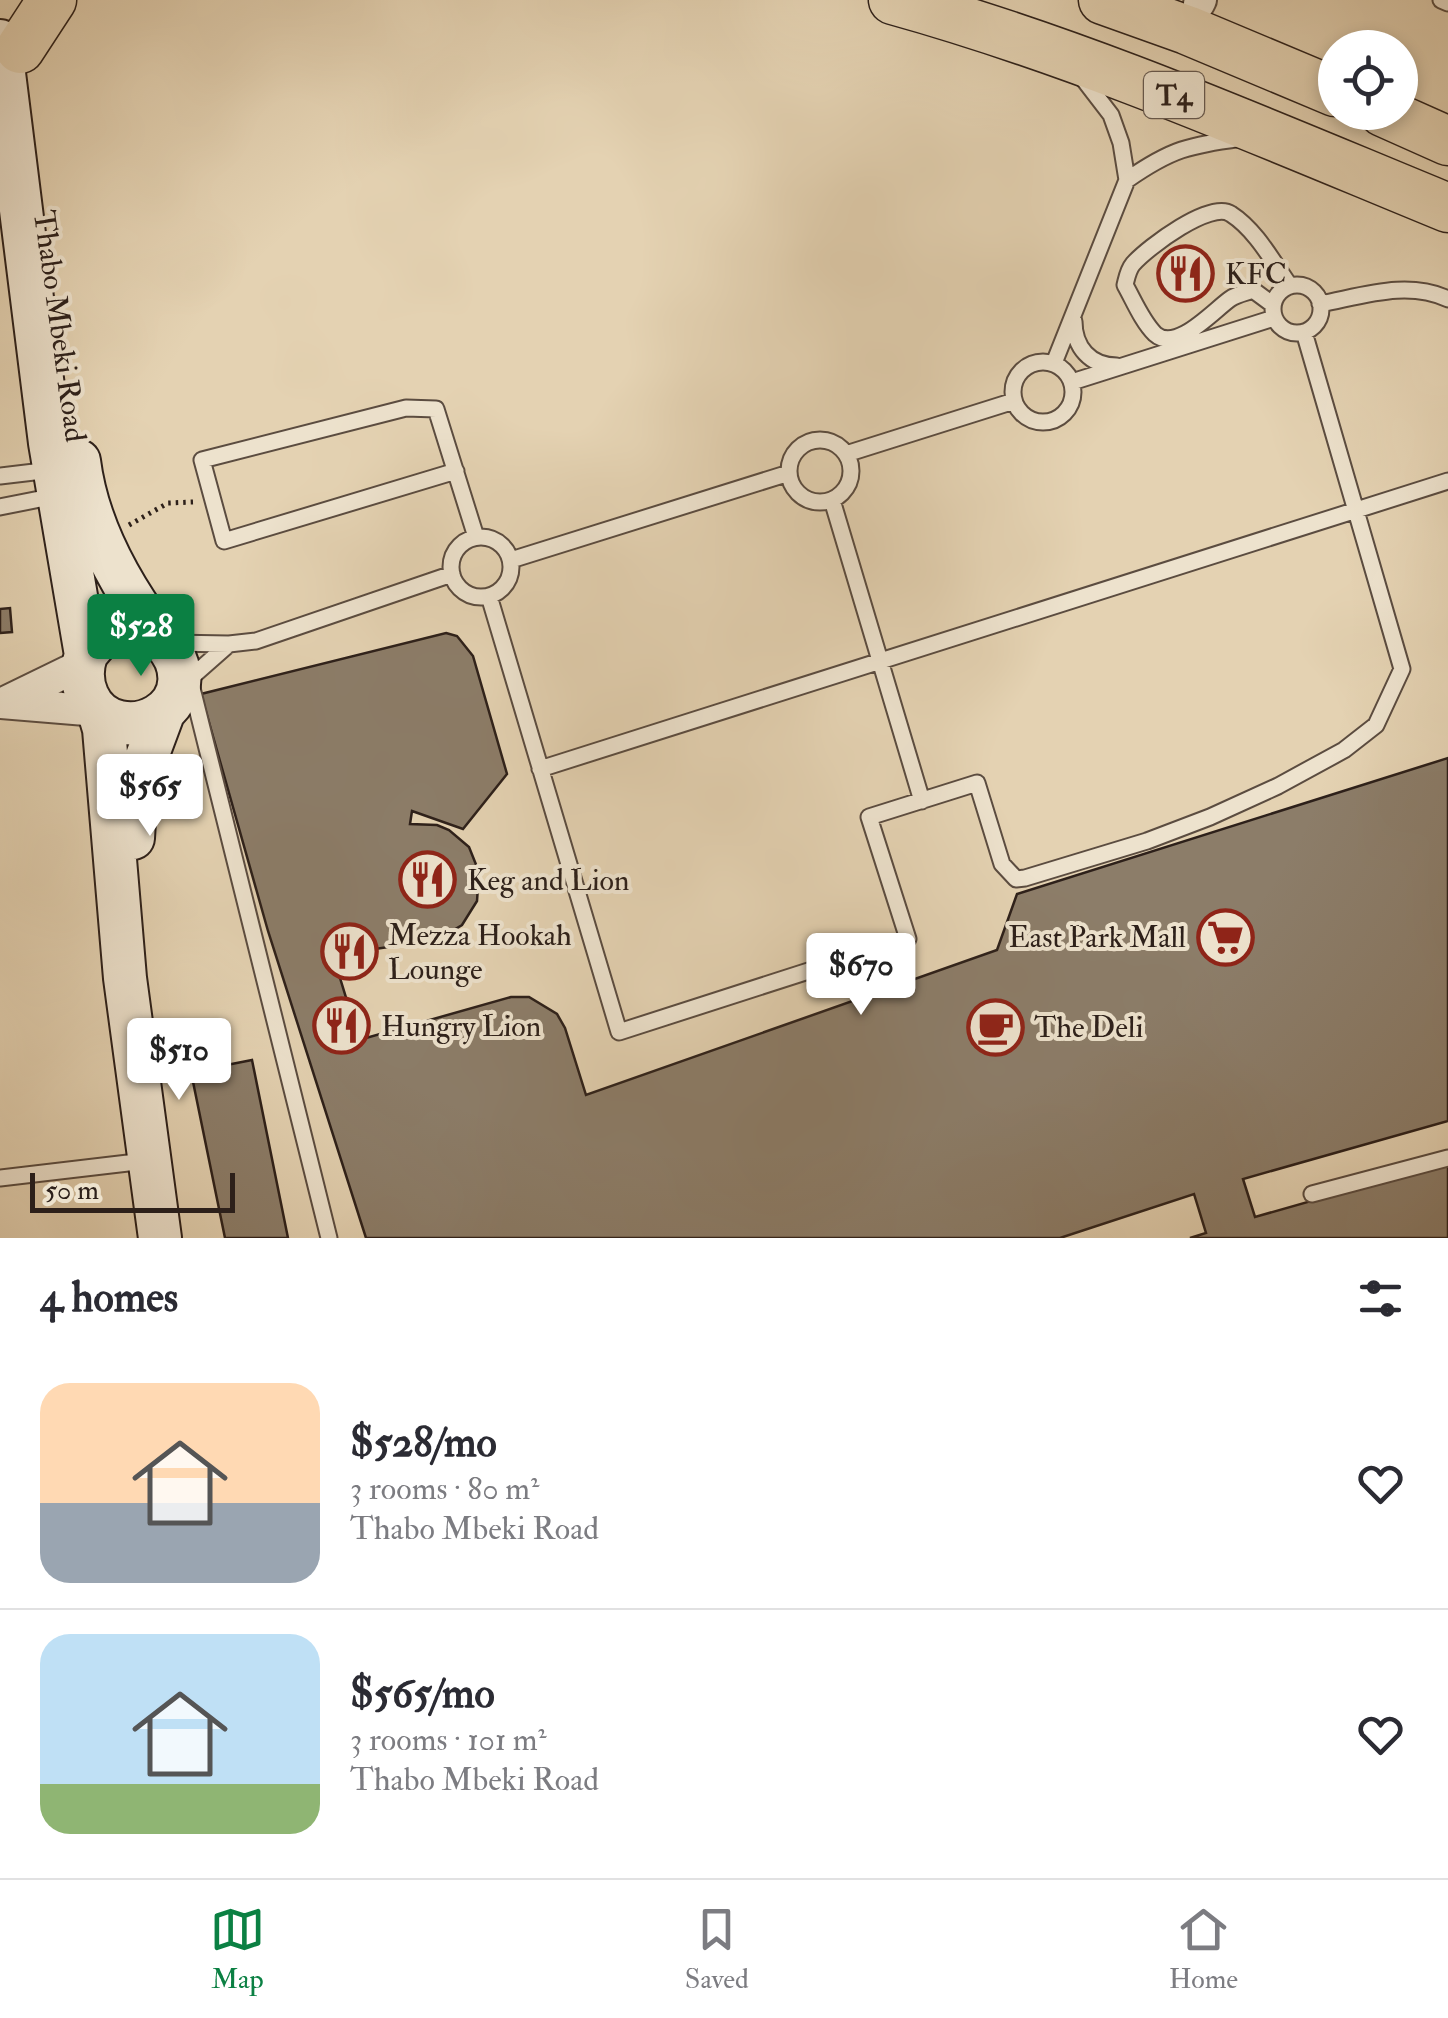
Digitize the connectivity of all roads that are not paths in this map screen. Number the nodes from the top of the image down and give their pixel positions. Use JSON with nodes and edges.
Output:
{"nodes":[{"id":1,"x":27,"y":0,"type":"edge"},
{"id":2,"x":52,"y":0,"type":"edge"},
{"id":3,"x":893,"y":0,"type":"edge"},
{"id":4,"x":1003,"y":0,"type":"edge"},
{"id":5,"x":1103,"y":0,"type":"edge"},
{"id":6,"x":1195,"y":2,"type":"edge"},
{"id":7,"x":1062,"y":54,"type":"junction"},
{"id":8,"x":1318,"y":55,"type":"edge"},
{"id":9,"x":6,"y":57,"type":"edge"},
{"id":10,"x":1318,"y":85,"type":"edge"},
{"id":11,"x":1418,"y":100,"type":"edge"},
{"id":12,"x":1448,"y":114,"type":"edge"},
{"id":13,"x":1418,"y":128,"type":"edge"},
{"id":14,"x":1272,"y":134,"type":"junction"},
{"id":15,"x":1448,"y":141,"type":"edge"},
{"id":16,"x":1448,"y":179,"type":"edge"},
{"id":17,"x":1127,"y":180,"type":"junction"},
{"id":18,"x":1448,"y":208,"type":"edge"},
{"id":19,"x":1290,"y":286,"type":"junction"},
{"id":20,"x":1448,"y":299,"type":"edge"},
{"id":21,"x":1320,"y":304,"type":"junction"},
{"id":22,"x":1273,"y":311,"type":"junction"},
{"id":23,"x":1075,"y":312,"type":"junction"},
{"id":24,"x":1304,"y":332,"type":"junction"},
{"id":25,"x":1054,"y":363,"type":"junction"},
{"id":26,"x":1124,"y":366,"type":"junction"},
{"id":27,"x":1072,"y":382,"type":"junction"},
{"id":28,"x":1014,"y":401,"type":"junction"},
{"id":29,"x":846,"y":454,"type":"junction"},
{"id":30,"x":456,"y":471,"type":"junction"},
{"id":31,"x":789,"y":473,"type":"junction"},
{"id":32,"x":0,"y":476,"type":"edge"},
{"id":33,"x":1448,"y":481,"type":"edge"},
{"id":34,"x":57,"y":482,"type":"junction"},
{"id":35,"x":832,"y":500,"type":"junction"},
{"id":36,"x":0,"y":508,"type":"edge"},
{"id":37,"x":1356,"y":510,"type":"junction"},
{"id":38,"x":476,"y":537,"type":"junction"},
{"id":39,"x":512,"y":560,"type":"junction"},
{"id":40,"x":452,"y":574,"type":"junction"},
{"id":41,"x":489,"y":596,"type":"junction"},
{"id":42,"x":229,"y":644,"type":"junction"},
{"id":43,"x":84,"y":660,"type":"junction"},
{"id":44,"x":881,"y":661,"type":"junction"},
{"id":45,"x":170,"y":672,"type":"junction"},
{"id":46,"x":2,"y":703,"type":"edge"},
{"id":47,"x":99,"y":712,"type":"junction"},
{"id":48,"x":540,"y":769,"type":"junction"},
{"id":49,"x":922,"y":800,"type":"junction"},
{"id":50,"x":125,"y":978,"type":"junction"},
{"id":51,"x":1448,"y":1158,"type":"edge"},
{"id":52,"x":151,"y":1161,"type":"junction"},
{"id":53,"x":0,"y":1178,"type":"edge"},
{"id":54,"x":1312,"y":1194,"type":"dead end"},
{"id":55,"x":160,"y":1238,"type":"edge"},
{"id":56,"x":330,"y":1238,"type":"edge"}],
"edges":[{"from":1,"to":9,"type":"main road","name":"Thabo Mbeki Road"},
{"from":2,"to":9,"type":"main road"},
{"from":3,"to":7,"type":"main road","number":"T4"},
{"from":4,"to":16,"type":"main road","number":"T4"},
{"from":5,"to":10,"type":"main road","number":"T4"},
{"from":6,"to":8,"type":"main road"},
{"from":7,"to":14,"type":"main road","number":"T4"},
{"from":7,"to":17,"type":"lane"},
{"from":9,"to":34,"type":"main road","name":"Thabo Mbeki Road"},
{"from":9,"to":45,"type":"main road","name":"Thabo Mbeki Road"},
{"from":11,"to":12,"type":"main road"},
{"from":13,"to":15,"type":"main road"},
{"from":14,"to":17,"type":"lane"},
{"from":14,"to":18,"type":"main road","number":"T4"},
{"from":17,"to":23,"type":"lane"},
{"from":19,"to":21,"type":"lane"},
{"from":19,"to":22,"type":"lane"},
{"from":19,"to":22,"type":"lane"},
{"from":20,"to":21,"type":"lane"},
{"from":21,"to":24,"type":"lane"},
{"from":22,"to":24,"type":"lane"},
{"from":22,"to":26,"type":"lane"},
{"from":23,"to":25,"type":"lane"},
{"from":23,"to":26,"type":"lane"},
{"from":24,"to":37,"type":"lane"},
{"from":25,"to":27,"type":"lane"},
{"from":25,"to":28,"type":"lane"},
{"from":26,"to":27,"type":"lane"},
{"from":27,"to":28,"type":"lane"},
{"from":28,"to":29,"type":"lane"},
{"from":29,"to":31,"type":"lane"},
{"from":29,"to":35,"type":"lane"},
{"from":30,"to":30,"type":"lane"},
{"from":30,"to":38,"type":"lane"},
{"from":31,"to":35,"type":"lane"},
{"from":31,"to":39,"type":"lane"},
{"from":32,"to":34,"type":"lane"},
{"from":33,"to":37,"type":"lane"},
{"from":34,"to":36,"type":"lane"},
{"from":34,"to":43,"type":"main road","name":"Thabo Mbeki Road"},
{"from":35,"to":44,"type":"lane"},
{"from":37,"to":44,"type":"lane"},
{"from":37,"to":49,"type":"lane"},
{"from":38,"to":39,"type":"lane"},
{"from":38,"to":40,"type":"lane"},
{"from":39,"to":41,"type":"lane"},
{"from":40,"to":41,"type":"lane"},
{"from":40,"to":42,"type":"lane"},
{"from":41,"to":48,"type":"lane"},
{"from":42,"to":45,"type":"lane"},
{"from":42,"to":45,"type":"lane"},
{"from":43,"to":45,"type":"main road"},
{"from":43,"to":46,"type":"street"},
{"from":43,"to":47,"type":"main road","name":"Thabo Mbeki Road"},
{"from":44,"to":48,"type":"lane"},
{"from":44,"to":49,"type":"lane"},
{"from":45,"to":47,"type":"main road"},
{"from":45,"to":50,"type":"main road","name":"Thabo Mbeki Road"},
{"from":45,"to":56,"type":"lane"},
{"from":46,"to":47,"type":"street"},
{"from":47,"to":50,"type":"main road","name":"Thabo Mbeki Road"},
{"from":48,"to":49,"type":"lane"},
{"from":50,"to":52,"type":"main road","name":"Thabo Mbeki Road"},
{"from":51,"to":54,"type":"lane"},
{"from":52,"to":53,"type":"lane"},
{"from":52,"to":55,"type":"main road","name":"Thabo Mbeki Road"}]}
